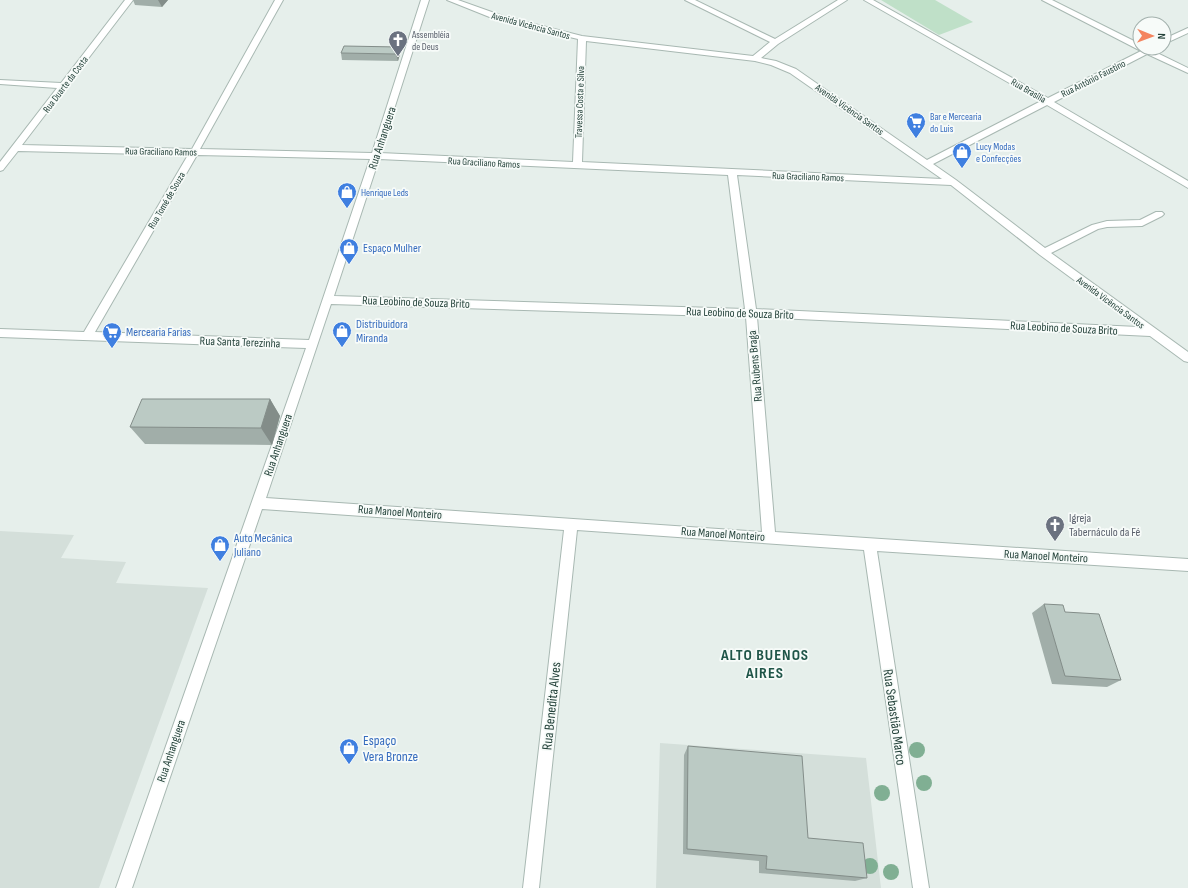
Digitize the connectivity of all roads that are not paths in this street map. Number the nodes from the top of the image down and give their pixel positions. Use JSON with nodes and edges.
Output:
{"nodes":[{"id":1,"x":129,"y":0,"type":"edge"},
{"id":2,"x":279,"y":0,"type":"edge"},
{"id":3,"x":425,"y":0,"type":"edge"},
{"id":4,"x":467,"y":0,"type":"edge"},
{"id":5,"x":689,"y":0,"type":"edge"},
{"id":6,"x":843,"y":0,"type":"edge"},
{"id":7,"x":868,"y":0,"type":"edge"},
{"id":8,"x":1046,"y":0,"type":"edge"},
{"id":9,"x":454,"y":2,"type":"edge"},
{"id":10,"x":1188,"y":30,"type":"edge"},
{"id":11,"x":582,"y":38,"type":"junction"},
{"id":12,"x":1172,"y":38,"type":"edge"},
{"id":13,"x":775,"y":42,"type":"junction"},
{"id":14,"x":1132,"y":42,"type":"edge"},
{"id":15,"x":1132,"y":55,"type":"edge"},
{"id":16,"x":1161,"y":56,"type":"edge"},
{"id":17,"x":755,"y":59,"type":"junction"},
{"id":18,"x":1188,"y":70,"type":"edge"},
{"id":19,"x":0,"y":82,"type":"edge"},
{"id":20,"x":63,"y":86,"type":"junction"},
{"id":21,"x":1047,"y":101,"type":"junction"},
{"id":22,"x":16,"y":148,"type":"junction"},
{"id":23,"x":194,"y":151,"type":"junction"},
{"id":24,"x":376,"y":156,"type":"junction"},
{"id":25,"x":927,"y":163,"type":"junction"},
{"id":26,"x":577,"y":166,"type":"junction"},
{"id":27,"x":0,"y":168,"type":"edge"},
{"id":28,"x":732,"y":173,"type":"junction"},
{"id":29,"x":953,"y":182,"type":"junction"},
{"id":30,"x":1188,"y":185,"type":"edge"},
{"id":31,"x":1159,"y":214,"type":"dead end"},
{"id":32,"x":1044,"y":253,"type":"junction"},
{"id":33,"x":328,"y":300,"type":"junction"},
{"id":34,"x":751,"y":313,"type":"junction"},
{"id":35,"x":1152,"y":332,"type":"junction"},
{"id":36,"x":0,"y":333,"type":"edge"},
{"id":37,"x":87,"y":337,"type":"junction"},
{"id":38,"x":312,"y":344,"type":"junction"},
{"id":39,"x":1188,"y":358,"type":"edge"},
{"id":40,"x":258,"y":503,"type":"junction"},
{"id":41,"x":571,"y":524,"type":"junction"},
{"id":42,"x":769,"y":537,"type":"junction"},
{"id":43,"x":870,"y":545,"type":"junction"},
{"id":44,"x":1188,"y":565,"type":"edge"},
{"id":45,"x":124,"y":888,"type":"edge"},
{"id":46,"x":530,"y":888,"type":"edge"},
{"id":47,"x":920,"y":888,"type":"edge"}],
"edges":[{"from":1,"to":20,"type":"street","name":"Rua Duarte da Costa"},
{"from":2,"to":23,"type":"street","name":"Rua Tomé de Souza"},
{"from":3,"to":24,"type":"street","name":"Rua Anhanguera"},
{"from":4,"to":9,"type":"street"},
{"from":5,"to":13,"type":"street"},
{"from":6,"to":13,"type":"street"},
{"from":7,"to":21,"type":"street","name":"Rua Brasília"},
{"from":8,"to":14,"type":"street"},
{"from":9,"to":11,"type":"street","name":"Avenida Vicência Santos"},
{"from":10,"to":12,"type":"street"},
{"from":11,"to":17,"type":"street","name":"Avenida Vicência Santos"},
{"from":11,"to":26,"type":"street","name":"Travessa Costa e Silva"},
{"from":13,"to":17,"type":"street"},
{"from":15,"to":21,"type":"street","name":"Rua Antônio Faustino"},
{"from":16,"to":18,"type":"street"},
{"from":17,"to":25,"type":"street","name":"Avenida Vicência Santos"},
{"from":19,"to":20,"type":"street"},
{"from":20,"to":22,"type":"street","name":"Rua Duarte da Costa"},
{"from":21,"to":25,"type":"street","name":"Rua Antônio Faustino"},
{"from":21,"to":30,"type":"street","name":"Rua Brasília"},
{"from":22,"to":23,"type":"street","name":"Rua Graciliano Ramos"},
{"from":22,"to":27,"type":"street","name":"Rua Duarte da Costa"},
{"from":23,"to":24,"type":"street","name":"Rua Graciliano Ramos"},
{"from":23,"to":37,"type":"street","name":"Rua Tomé de Souza"},
{"from":24,"to":26,"type":"street","name":"Rua Graciliano Ramos"},
{"from":24,"to":33,"type":"street","name":"Rua Anhanguera"},
{"from":25,"to":29,"type":"street","name":"Avenida Vicência Santos"},
{"from":26,"to":28,"type":"street","name":"Rua Graciliano Ramos"},
{"from":28,"to":29,"type":"street","name":"Rua Graciliano Ramos"},
{"from":28,"to":34,"type":"street","name":"Rua Rubens Braga"},
{"from":29,"to":32,"type":"street","name":"Avenida Vicência Santos"},
{"from":31,"to":32,"type":"street"},
{"from":32,"to":35,"type":"street","name":"Avenida Vicência Santos"},
{"from":33,"to":34,"type":"street","name":"Rua Leobino de Souza Brito"},
{"from":33,"to":38,"type":"street","name":"Rua Anhanguera"},
{"from":34,"to":35,"type":"street","name":"Rua Leobino de Souza Brito"},
{"from":34,"to":42,"type":"street","name":"Rua Rubens Braga"},
{"from":35,"to":39,"type":"street","name":"Avenida Vicência Santos"},
{"from":36,"to":37,"type":"street","name":"Rua Santa Terezinha"},
{"from":37,"to":38,"type":"street","name":"Rua Santa Terezinha"},
{"from":38,"to":40,"type":"street","name":"Rua Anhanguera"},
{"from":40,"to":41,"type":"street","name":"Rua Manoel Monteiro"},
{"from":40,"to":45,"type":"street","name":"Rua Anhanguera"},
{"from":41,"to":42,"type":"street","name":"Rua Manoel Monteiro"},
{"from":41,"to":46,"type":"street","name":"Rua Benedita Alves"},
{"from":42,"to":43,"type":"street","name":"Rua Manoel Monteiro"},
{"from":43,"to":44,"type":"street","name":"Rua Manoel Monteiro"},
{"from":43,"to":47,"type":"street","name":"Rua Sebastião Marco"}]}
